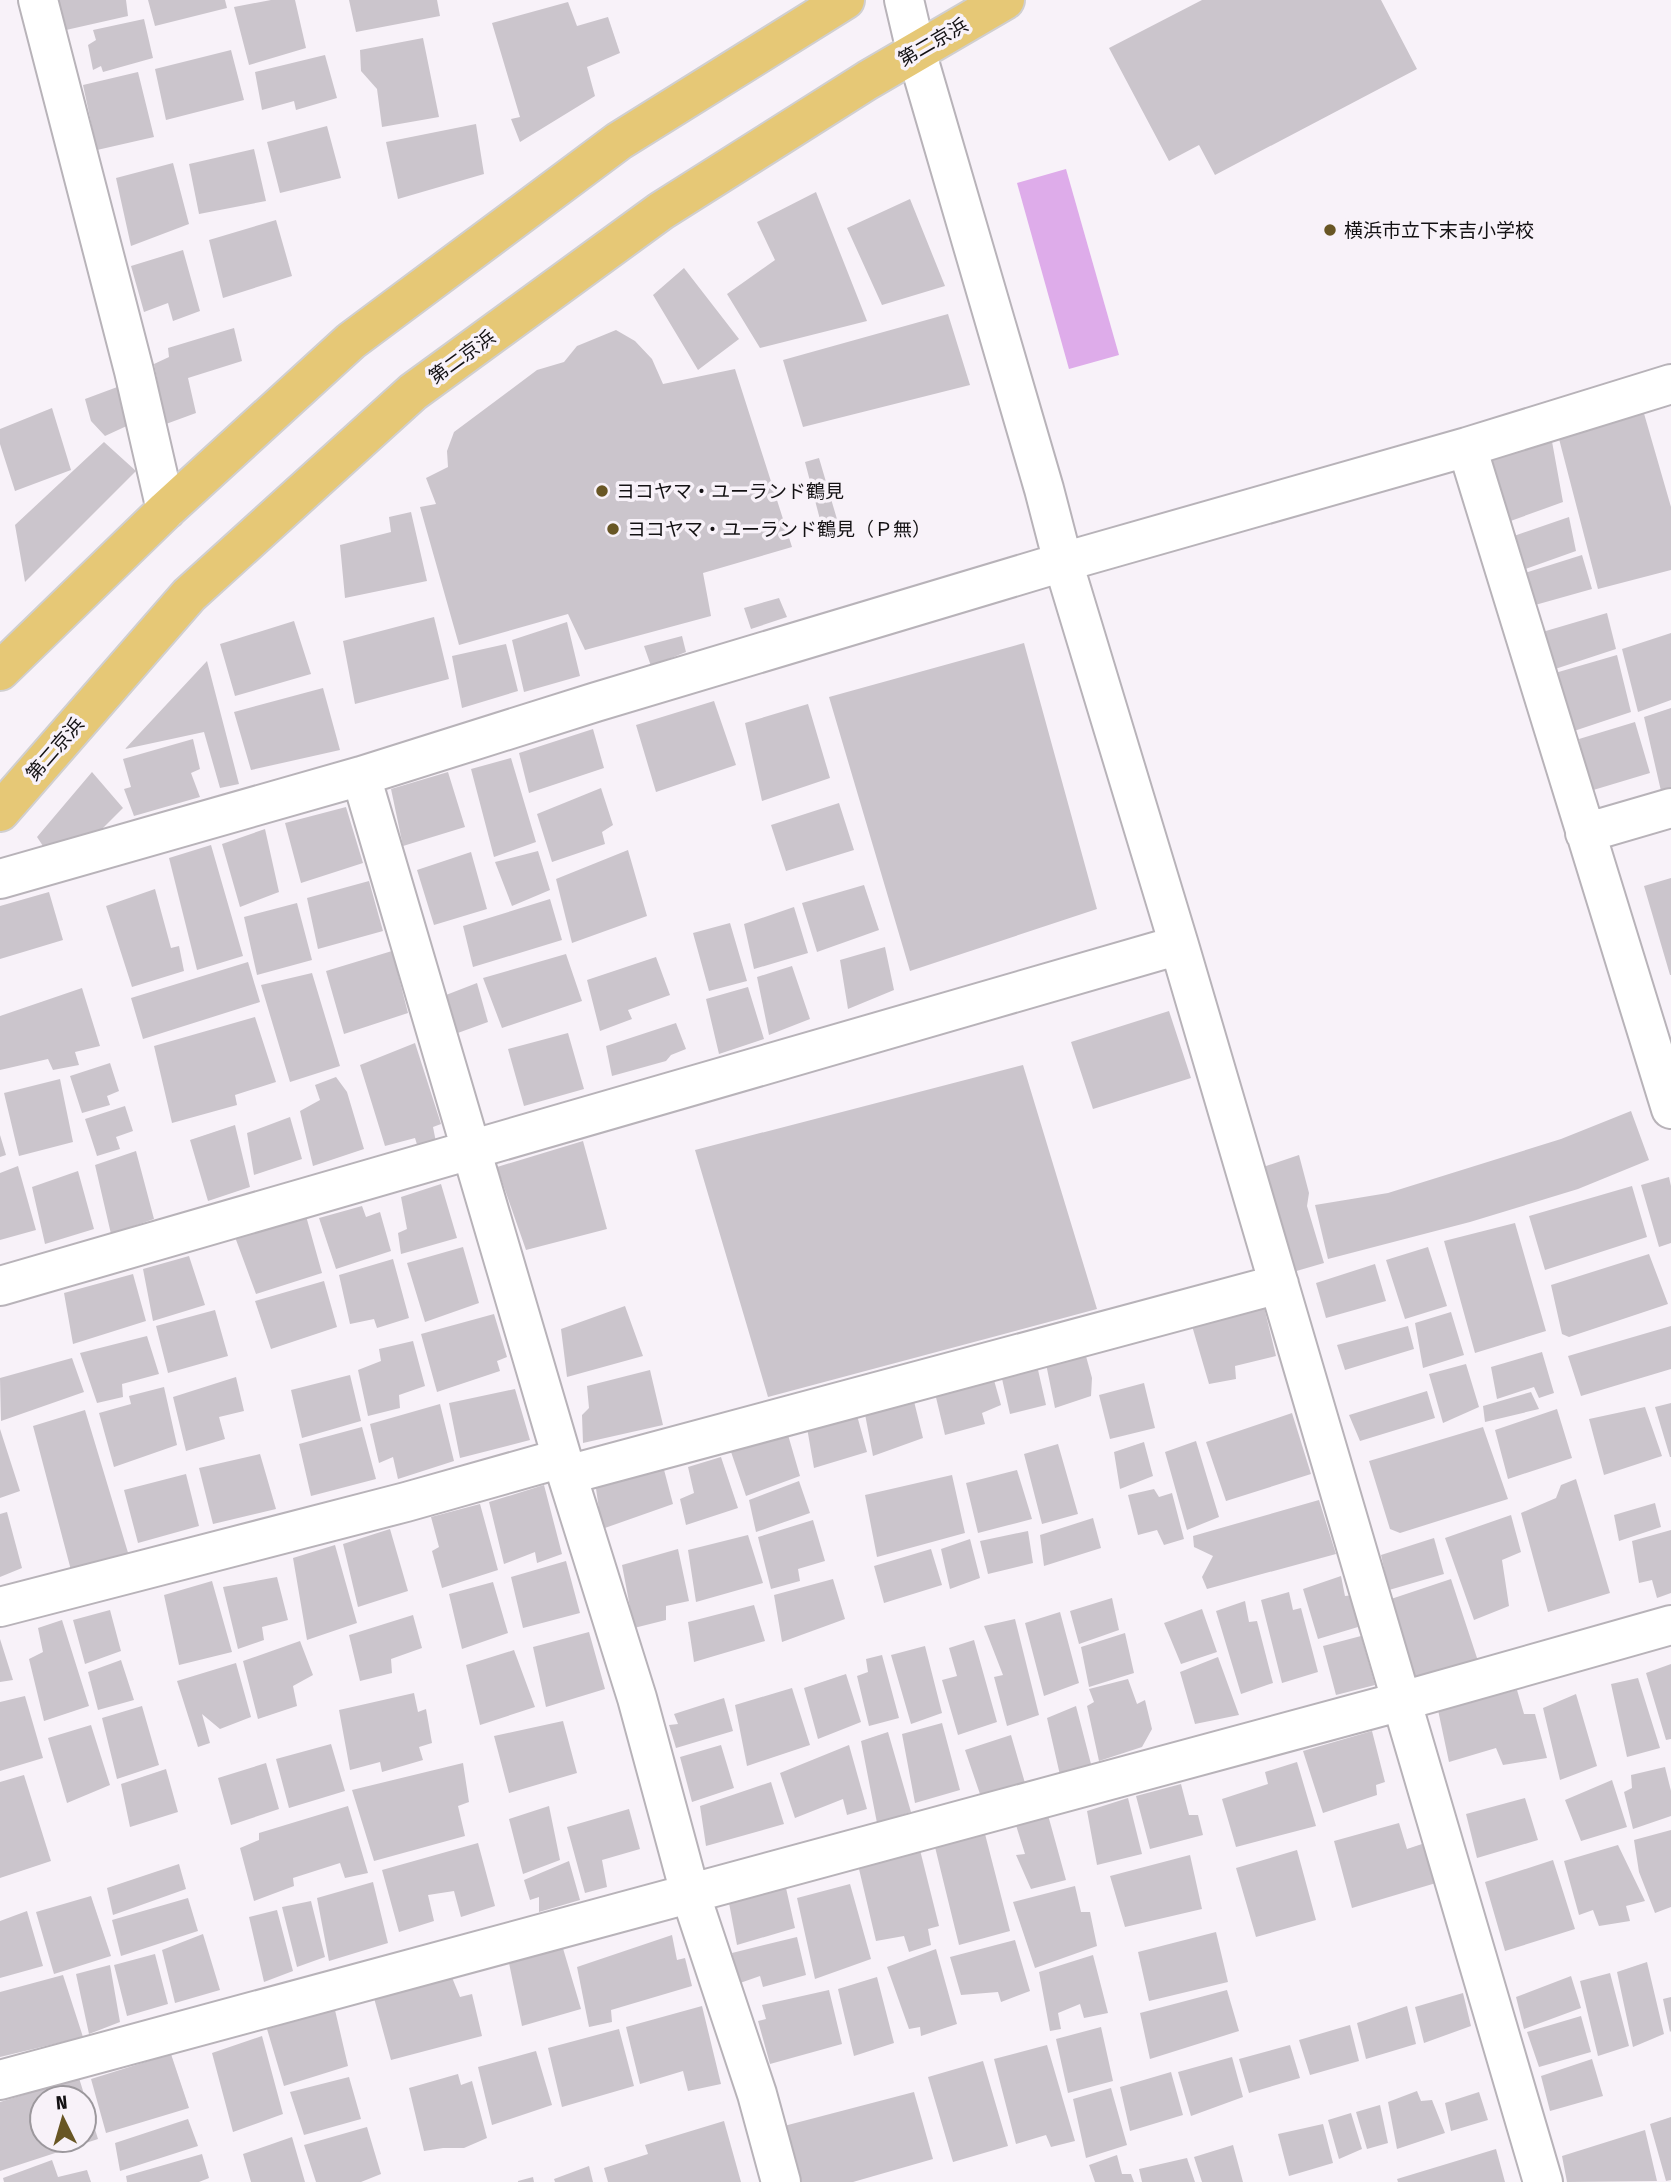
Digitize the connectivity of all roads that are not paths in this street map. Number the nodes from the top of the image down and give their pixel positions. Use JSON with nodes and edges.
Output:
{"nodes":[{"id":1,"x":38,"y":0,"type":"edge"},
{"id":2,"x":845,"y":0,"type":"edge"},
{"id":3,"x":904,"y":0,"type":"edge"},
{"id":4,"x":1005,"y":0,"type":"edge"},
{"id":5,"x":916,"y":51,"type":"junction"},
{"id":6,"x":1671,"y":384,"type":"edge"},
{"id":7,"x":1467,"y":447,"type":"junction"},
{"id":8,"x":166,"y":510,"type":"junction"},
{"id":9,"x":1063,"y":562,"type":"junction"},
{"id":10,"x":0,"y":671,"type":"edge"},
{"id":11,"x":361,"y":776,"type":"junction"},
{"id":12,"x":1671,"y":808,"type":"edge"},
{"id":13,"x":0,"y":812,"type":"edge"},
{"id":14,"x":1585,"y":834,"type":"junction"},
{"id":15,"x":0,"y":879,"type":"edge"},
{"id":16,"x":1179,"y":945,"type":"junction"},
{"id":17,"x":1671,"y":1109,"type":"edge"},
{"id":18,"x":471,"y":1151,"type":"junction"},
{"id":19,"x":1279,"y":1284,"type":"junction"},
{"id":20,"x":0,"y":1286,"type":"edge"},
{"id":21,"x":564,"y":1466,"type":"junction"},
{"id":22,"x":0,"y":1608,"type":"edge"},
{"id":23,"x":1671,"y":1625,"type":"edge"},
{"id":24,"x":1402,"y":1701,"type":"junction"},
{"id":25,"x":690,"y":1893,"type":"junction"},
{"id":26,"x":0,"y":2080,"type":"edge"},
{"id":27,"x":781,"y":2182,"type":"edge"},
{"id":28,"x":1543,"y":2182,"type":"edge"}],
"edges":[{"from":1,"to":8,"type":"street"},
{"from":2,"to":8,"type":"highway"},
{"from":3,"to":5,"type":"street"},
{"from":4,"to":5,"type":"highway","name":"第二京浜"},
{"from":5,"to":9,"type":"street"},
{"from":5,"to":13,"type":"highway","name":"第二京浜"},
{"from":6,"to":7,"type":"street"},
{"from":7,"to":9,"type":"street"},
{"from":7,"to":14,"type":"street"},
{"from":8,"to":10,"type":"highway"},
{"from":9,"to":11,"type":"street"},
{"from":9,"to":16,"type":"street"},
{"from":11,"to":15,"type":"street"},
{"from":11,"to":18,"type":"street"},
{"from":12,"to":14,"type":"street"},
{"from":14,"to":17,"type":"street"},
{"from":16,"to":18,"type":"street"},
{"from":16,"to":19,"type":"street"},
{"from":18,"to":20,"type":"street"},
{"from":18,"to":21,"type":"street"},
{"from":19,"to":21,"type":"street"},
{"from":19,"to":24,"type":"street"},
{"from":21,"to":22,"type":"street"},
{"from":21,"to":25,"type":"street"},
{"from":23,"to":24,"type":"street"},
{"from":24,"to":25,"type":"street"},
{"from":24,"to":28,"type":"street"},
{"from":25,"to":26,"type":"street"},
{"from":25,"to":27,"type":"street"}]}
